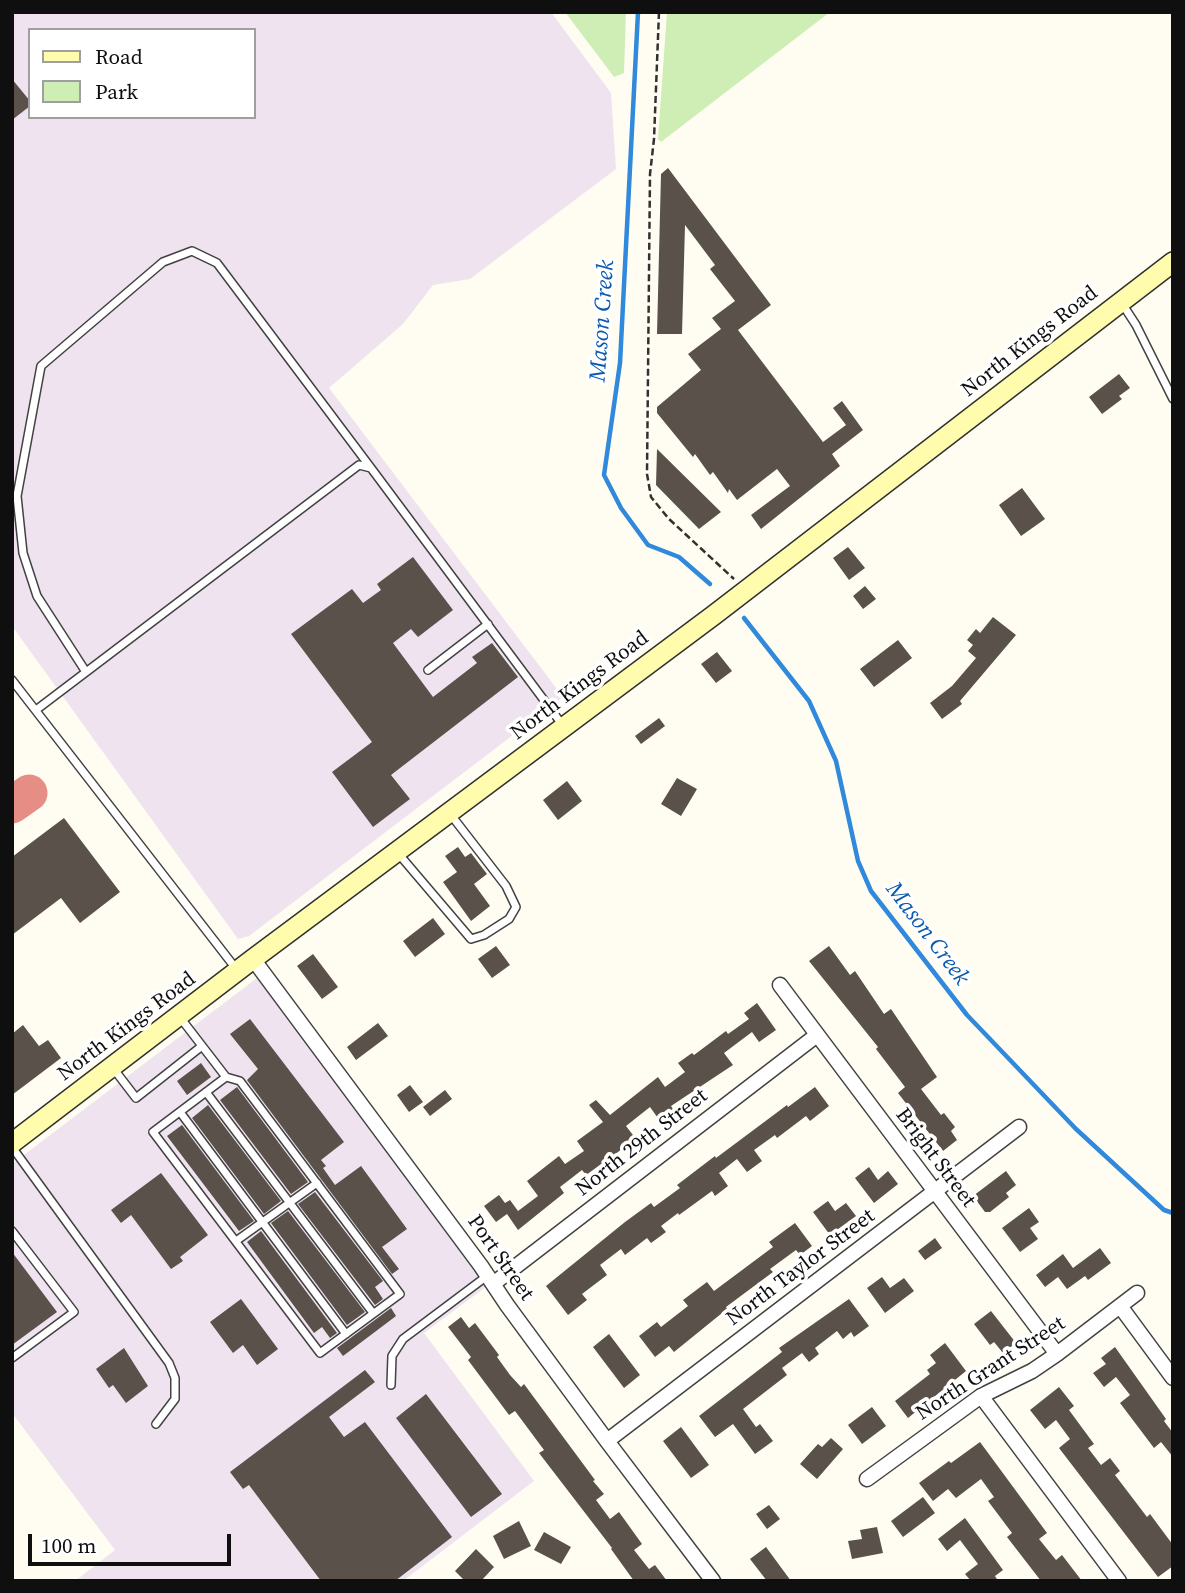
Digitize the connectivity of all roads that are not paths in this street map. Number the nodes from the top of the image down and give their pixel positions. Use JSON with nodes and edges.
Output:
{"nodes":[{"id":1,"x":1173,"y":262,"type":"edge"},
{"id":2,"x":1121,"y":301,"type":"junction"},
{"id":3,"x":1173,"y":399,"type":"edge"},
{"id":4,"x":372,"y":468,"type":"junction"},
{"id":5,"x":488,"y":624,"type":"junction"},
{"id":6,"x":428,"y":670,"type":"dead end"},
{"id":7,"x":86,"y":672,"type":"junction"},
{"id":8,"x":12,"y":680,"type":"edge"},
{"id":9,"x":36,"y":710,"type":"junction"},
{"id":10,"x":564,"y":727,"type":"junction"},
{"id":11,"x":451,"y":813,"type":"junction"},
{"id":12,"x":397,"y":851,"type":"junction"},
{"id":13,"x":245,"y":965,"type":"junction"},
{"id":14,"x":780,"y":985,"type":"dead end"},
{"id":15,"x":178,"y":1016,"type":"junction"},
{"id":16,"x":817,"y":1035,"type":"junction"},
{"id":17,"x":202,"y":1046,"type":"junction"},
{"id":18,"x":112,"y":1067,"type":"junction"},
{"id":19,"x":226,"y":1077,"type":"junction"},
{"id":20,"x":206,"y":1092,"type":"junction"},
{"id":21,"x":180,"y":1112,"type":"junction"},
{"id":22,"x":1020,"y":1127,"type":"dead end"},
{"id":23,"x":12,"y":1145,"type":"edge"},
{"id":24,"x":317,"y":1183,"type":"junction"},
{"id":25,"x":934,"y":1192,"type":"junction"},
{"id":26,"x":289,"y":1202,"type":"junction"},
{"id":27,"x":262,"y":1221,"type":"junction"},
{"id":28,"x":12,"y":1231,"type":"edge"},
{"id":29,"x":236,"y":1241,"type":"junction"},
{"id":30,"x":490,"y":1280,"type":"junction"},
{"id":31,"x":1137,"y":1293,"type":"dead end"},
{"id":32,"x":1120,"y":1307,"type":"junction"},
{"id":33,"x":373,"y":1314,"type":"junction"},
{"id":34,"x":346,"y":1334,"type":"junction"},
{"id":35,"x":1057,"y":1354,"type":"junction"},
{"id":36,"x":12,"y":1358,"type":"edge"},
{"id":37,"x":1173,"y":1378,"type":"edge"},
{"id":38,"x":391,"y":1385,"type":"dead end"},
{"id":39,"x":981,"y":1396,"type":"junction"},
{"id":40,"x":156,"y":1424,"type":"dead end"},
{"id":41,"x":607,"y":1441,"type":"junction"},
{"id":42,"x":867,"y":1479,"type":"dead end"},
{"id":43,"x":713,"y":1581,"type":"edge"},
{"id":44,"x":1119,"y":1581,"type":"edge"}],
"edges":[{"from":1,"to":2,"type":"main road","name":"North Kings Road"},
{"from":2,"to":3,"type":"lane"},
{"from":2,"to":10,"type":"main road","name":"North Kings Road"},
{"from":4,"to":5,"type":"lane"},
{"from":4,"to":7,"type":"lane"},
{"from":4,"to":7,"type":"lane"},
{"from":5,"to":6,"type":"lane"},
{"from":5,"to":10,"type":"lane"},
{"from":7,"to":9,"type":"lane"},
{"from":8,"to":9,"type":"lane"},
{"from":9,"to":13,"type":"lane"},
{"from":10,"to":11,"type":"main road","name":"North Kings Road"},
{"from":11,"to":12,"type":"main road","name":"North Kings Road"},
{"from":11,"to":12,"type":"lane"},
{"from":12,"to":13,"type":"main road","name":"North Kings Road"},
{"from":13,"to":15,"type":"main road","name":"North Kings Road"},
{"from":13,"to":30,"type":"street","name":"Port Street"},
{"from":14,"to":16,"type":"street","name":"Bright Street"},
{"from":15,"to":17,"type":"lane"},
{"from":15,"to":18,"type":"main road","name":"North Kings Road"},
{"from":16,"to":25,"type":"street","name":"Bright Street"},
{"from":16,"to":30,"type":"street","name":"North 29th Street"},
{"from":17,"to":18,"type":"lane"},
{"from":17,"to":19,"type":"lane"},
{"from":18,"to":23,"type":"main road","name":"North Kings Road"},
{"from":19,"to":20,"type":"lane"},
{"from":19,"to":24,"type":"lane"},
{"from":20,"to":21,"type":"lane"},
{"from":20,"to":26,"type":"lane"},
{"from":21,"to":27,"type":"lane"},
{"from":21,"to":29,"type":"lane"},
{"from":22,"to":25,"type":"street","name":"North Taylor Street"},
{"from":23,"to":40,"type":"lane"},
{"from":24,"to":26,"type":"lane"},
{"from":24,"to":33,"type":"lane"},
{"from":25,"to":35,"type":"street","name":"Bright Street"},
{"from":25,"to":41,"type":"street","name":"North Taylor Street"},
{"from":26,"to":27,"type":"lane"},
{"from":26,"to":33,"type":"lane"},
{"from":27,"to":29,"type":"lane"},
{"from":27,"to":34,"type":"lane"},
{"from":28,"to":36,"type":"lane"},
{"from":29,"to":34,"type":"lane"},
{"from":30,"to":38,"type":"lane"},
{"from":30,"to":41,"type":"street","name":"Port Street"},
{"from":31,"to":32,"type":"street","name":"North Grant Street"},
{"from":32,"to":35,"type":"street","name":"North Grant Street"},
{"from":32,"to":37,"type":"street"},
{"from":33,"to":34,"type":"lane"},
{"from":35,"to":39,"type":"street","name":"North Grant Street"},
{"from":39,"to":42,"type":"street","name":"North Grant Street"},
{"from":39,"to":44,"type":"street"},
{"from":41,"to":43,"type":"street","name":"Port Street"}]}
